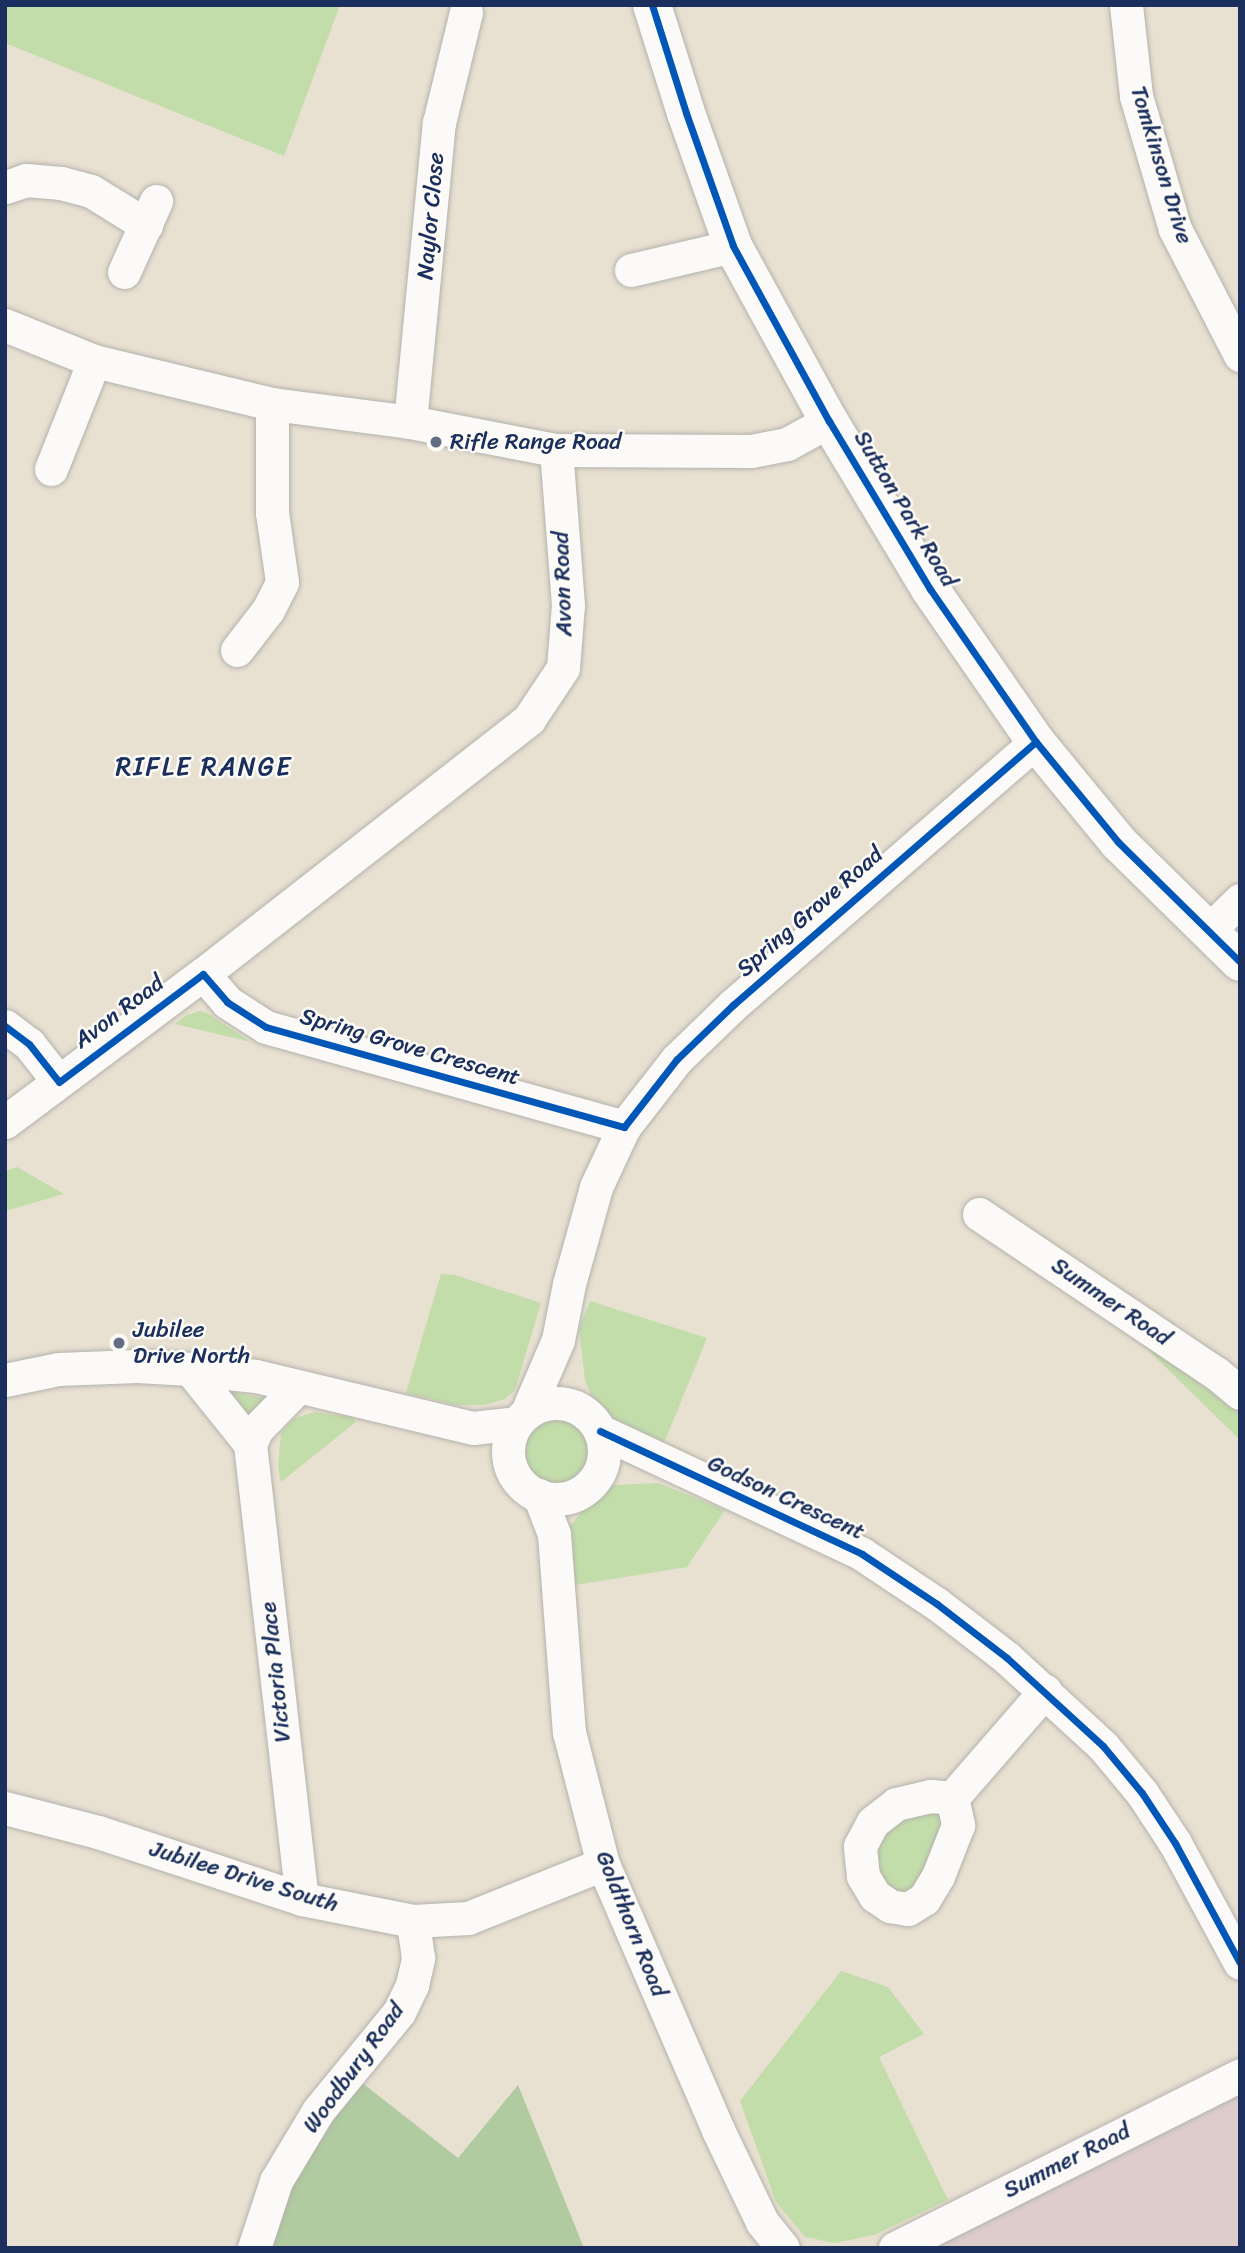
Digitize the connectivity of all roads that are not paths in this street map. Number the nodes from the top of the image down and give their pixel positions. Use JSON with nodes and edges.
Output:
{"nodes":[{"id":1,"x":652,"y":5,"type":"edge"},
{"id":2,"x":1126,"y":5,"type":"edge"},
{"id":3,"x":466,"y":12,"type":"dead end"},
{"id":4,"x":6,"y":187,"type":"edge"},
{"id":5,"x":733,"y":246,"type":"junction"},
{"id":6,"x":631,"y":270,"type":"dead end"},
{"id":7,"x":124,"y":272,"type":"dead end"},
{"id":8,"x":5,"y":326,"type":"edge"},
{"id":9,"x":1240,"y":355,"type":"edge"},
{"id":10,"x":94,"y":361,"type":"junction"},
{"id":11,"x":272,"y":404,"type":"junction"},
{"id":12,"x":829,"y":421,"type":"junction"},
{"id":13,"x":410,"y":422,"type":"junction"},
{"id":14,"x":556,"y":450,"type":"junction"},
{"id":15,"x":51,"y":469,"type":"dead end"},
{"id":16,"x":237,"y":650,"type":"dead end"},
{"id":17,"x":1036,"y":742,"type":"junction"},
{"id":18,"x":1240,"y":900,"type":"edge"},
{"id":19,"x":1207,"y":932,"type":"junction"},
{"id":20,"x":1240,"y":962,"type":"edge"},
{"id":21,"x":203,"y":974,"type":"junction"},
{"id":22,"x":5,"y":1026,"type":"edge"},
{"id":23,"x":59,"y":1082,"type":"junction"},
{"id":24,"x":5,"y":1122,"type":"edge"},
{"id":25,"x":624,"y":1127,"type":"junction"},
{"id":26,"x":979,"y":1214,"type":"dead end"},
{"id":27,"x":558,"y":1339,"type":"junction"},
{"id":28,"x":190,"y":1369,"type":"junction"},
{"id":29,"x":5,"y":1380,"type":"edge"},
{"id":30,"x":298,"y":1387,"type":"junction"},
{"id":31,"x":1240,"y":1393,"type":"edge"},
{"id":32,"x":522,"y":1418,"type":"junction"},
{"id":33,"x":590,"y":1420,"type":"junction"},
{"id":34,"x":473,"y":1428,"type":"junction"},
{"id":35,"x":250,"y":1444,"type":"junction"},
{"id":36,"x":508,"y":1457,"type":"junction"},
{"id":37,"x":673,"y":1467,"type":"junction"},
{"id":38,"x":596,"y":1476,"type":"junction"},
{"id":39,"x":539,"y":1495,"type":"junction"},
{"id":40,"x":554,"y":1534,"type":"junction"},
{"id":41,"x":1045,"y":1691,"type":"junction"},
{"id":42,"x":952,"y":1798,"type":"dead end"},
{"id":43,"x":5,"y":1808,"type":"edge"},
{"id":44,"x":603,"y":1864,"type":"junction"},
{"id":45,"x":302,"y":1899,"type":"junction"},
{"id":46,"x":413,"y":1921,"type":"junction"},
{"id":47,"x":1240,"y":1963,"type":"edge"},
{"id":48,"x":1240,"y":2075,"type":"edge"},
{"id":49,"x":254,"y":2248,"type":"edge"},
{"id":50,"x":783,"y":2248,"type":"edge"},
{"id":51,"x":895,"y":2248,"type":"edge"}],
"edges":[{"from":1,"to":5,"type":"main road","name":"Sutton Park Road"},
{"from":2,"to":9,"type":"street","name":"Tomkinson Drive"},
{"from":3,"to":13,"type":"street","name":"Naylor Close"},
{"from":4,"to":7,"type":"street"},
{"from":5,"to":6,"type":"street"},
{"from":5,"to":12,"type":"main road","name":"Sutton Park Road"},
{"from":8,"to":10,"type":"street"},
{"from":10,"to":11,"type":"street"},
{"from":10,"to":15,"type":"street"},
{"from":11,"to":13,"type":"street"},
{"from":11,"to":16,"type":"street"},
{"from":12,"to":14,"type":"street"},
{"from":12,"to":17,"type":"main road","name":"Sutton Park Road"},
{"from":13,"to":14,"type":"street"},
{"from":14,"to":21,"type":"street","name":"Avon Road"},
{"from":17,"to":19,"type":"main road","name":"Sutton Park Road"},
{"from":17,"to":25,"type":"street","name":"Spring Grove Road"},
{"from":18,"to":19,"type":"street"},
{"from":19,"to":20,"type":"main road","name":"Sutton Park Road"},
{"from":21,"to":23,"type":"street","name":"Avon Road"},
{"from":21,"to":25,"type":"street","name":"Spring Grove Crescent"},
{"from":22,"to":23,"type":"street"},
{"from":23,"to":24,"type":"street","name":"Avon Road"},
{"from":25,"to":27,"type":"street","name":"Spring Grove Road"},
{"from":26,"to":31,"type":"street","name":"Summer Road"},
{"from":27,"to":32,"type":"street","name":"Spring Grove Road"},
{"from":27,"to":33,"type":"street","name":"Spring Grove Road"},
{"from":28,"to":29,"type":"street"},
{"from":28,"to":30,"type":"street"},
{"from":28,"to":35,"type":"street"},
{"from":30,"to":34,"type":"street"},
{"from":30,"to":35,"type":"street"},
{"from":32,"to":33,"type":"street"},
{"from":32,"to":34,"type":"street"},
{"from":32,"to":36,"type":"street"},
{"from":33,"to":37,"type":"street","name":"Godson Crescent"},
{"from":33,"to":38,"type":"street"},
{"from":34,"to":36,"type":"street"},
{"from":35,"to":45,"type":"street","name":"Victoria Place"},
{"from":36,"to":39,"type":"street"},
{"from":37,"to":38,"type":"street","name":"Godson Crescent"},
{"from":37,"to":41,"type":"street","name":"Godson Crescent"},
{"from":38,"to":39,"type":"street"},
{"from":38,"to":40,"type":"street"},
{"from":39,"to":40,"type":"street","name":"Goldthorn Road"},
{"from":40,"to":44,"type":"street","name":"Goldthorn Road"},
{"from":41,"to":42,"type":"street"},
{"from":41,"to":47,"type":"street","name":"Godson Crescent"},
{"from":43,"to":45,"type":"street","name":"Jubilee Drive South"},
{"from":44,"to":46,"type":"street","name":"Jubilee Drive South"},
{"from":44,"to":50,"type":"street","name":"Goldthorn Road"},
{"from":45,"to":46,"type":"street","name":"Jubilee Drive South"},
{"from":46,"to":49,"type":"street","name":"Woodbury Road"},
{"from":48,"to":51,"type":"street","name":"Summer Road"}]}
